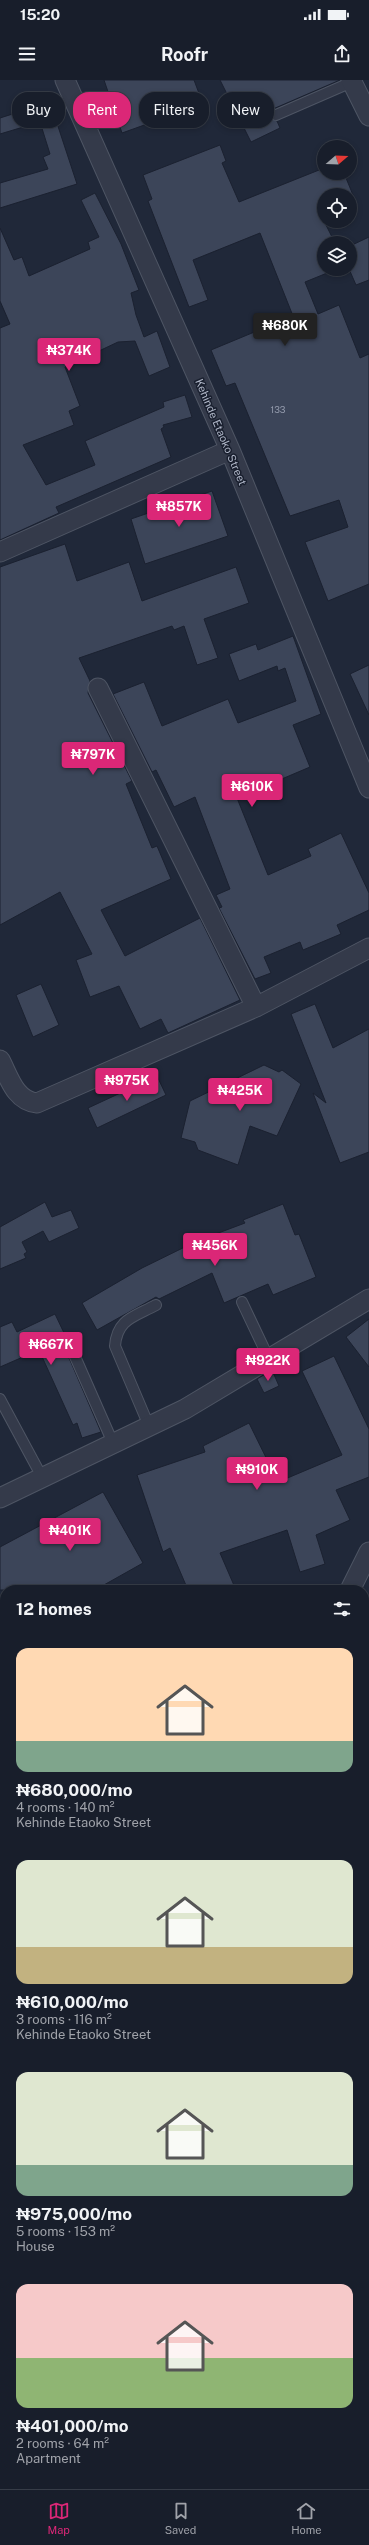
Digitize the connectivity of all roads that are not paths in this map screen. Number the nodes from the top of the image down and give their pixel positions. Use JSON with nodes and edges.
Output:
{"nodes":[{"id":1,"x":65,"y":80,"type":"edge"},
{"id":2,"x":351,"y":81,"type":"edge"},
{"id":3,"x":276,"y":115,"type":"dead end"},
{"id":4,"x":369,"y":116,"type":"edge"},
{"id":5,"x":230,"y":450,"type":"junction"},
{"id":6,"x":0,"y":552,"type":"edge"},
{"id":7,"x":98,"y":688,"type":"dead end"},
{"id":8,"x":369,"y":788,"type":"edge"},
{"id":9,"x":369,"y":948,"type":"edge"},
{"id":10,"x":256,"y":1007,"type":"junction"},
{"id":11,"x":0,"y":1060,"type":"edge"},
{"id":12,"x":369,"y":1298,"type":"edge"},
{"id":13,"x":242,"y":1302,"type":"dead end"},
{"id":14,"x":156,"y":1305,"type":"dead end"},
{"id":15,"x":73,"y":1352,"type":"dead end"},
{"id":16,"x":269,"y":1359,"type":"junction"},
{"id":17,"x":0,"y":1399,"type":"edge"},
{"id":18,"x":149,"y":1426,"type":"junction"},
{"id":19,"x":113,"y":1443,"type":"junction"},
{"id":20,"x":42,"y":1477,"type":"junction"},
{"id":21,"x":0,"y":1498,"type":"edge"},
{"id":22,"x":369,"y":1552,"type":"edge"},
{"id":23,"x":352,"y":1585,"type":"edge"}],
"edges":[{"from":1,"to":5,"type":"street","name":"Kehinde Etaoko Street"},
{"from":2,"to":3,"type":"lane"},
{"from":2,"to":4,"type":"street"},
{"from":5,"to":6,"type":"street"},
{"from":5,"to":8,"type":"street","name":"Kehinde Etaoko Street"},
{"from":7,"to":10,"type":"street"},
{"from":9,"to":10,"type":"street"},
{"from":10,"to":11,"type":"street"},
{"from":12,"to":16,"type":"street"},
{"from":13,"to":16,"type":"lane"},
{"from":14,"to":18,"type":"lane"},
{"from":15,"to":19,"type":"lane"},
{"from":16,"to":18,"type":"street"},
{"from":17,"to":20,"type":"lane"},
{"from":18,"to":19,"type":"street"},
{"from":19,"to":20,"type":"street"},
{"from":20,"to":21,"type":"street"},
{"from":22,"to":23,"type":"street"}]}
